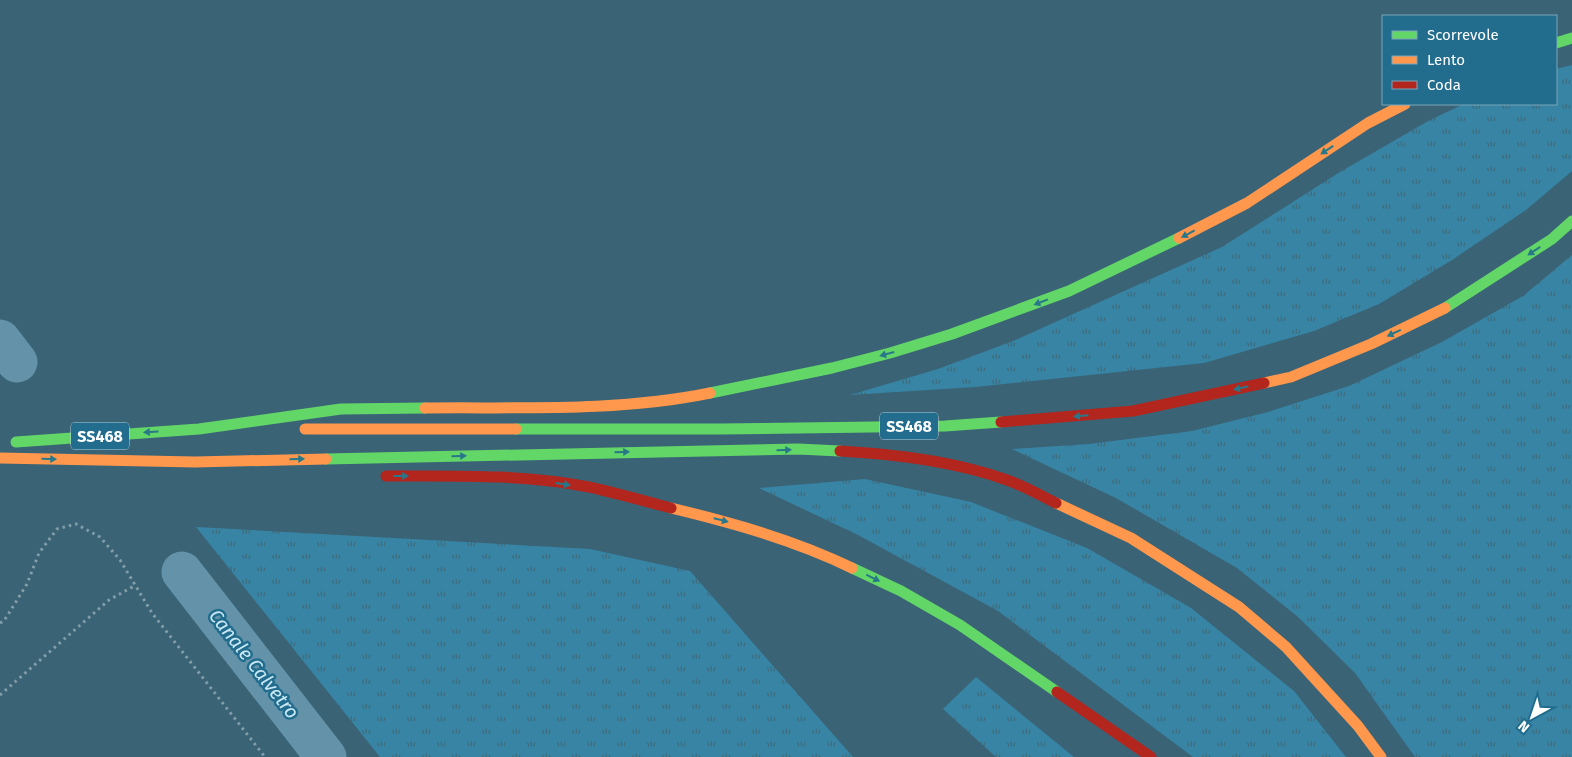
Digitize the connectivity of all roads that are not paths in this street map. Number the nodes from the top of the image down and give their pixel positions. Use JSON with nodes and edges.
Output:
{"nodes":[{"id":1,"x":1572,"y":38,"type":"edge"},
{"id":2,"x":1557,"y":43,"type":"edge"},
{"id":3,"x":1403,"y":105,"type":"edge"},
{"id":4,"x":1572,"y":221,"type":"edge"},
{"id":5,"x":199,"y":429,"type":"junction"},
{"id":6,"x":0,"y":444,"type":"edge"},
{"id":7,"x":0,"y":458,"type":"edge"},
{"id":8,"x":195,"y":462,"type":"junction"},
{"id":9,"x":303,"y":471,"type":"dead end"},
{"id":10,"x":371,"y":475,"type":"dead end"},
{"id":11,"x":1151,"y":757,"type":"edge"},
{"id":12,"x":1381,"y":757,"type":"edge"}],
"edges":[{"from":1,"to":2,"type":"highway"},
{"from":3,"to":5,"type":"highway","number":"SS468","one_way":true},
{"from":4,"to":5,"type":"highway","number":"SS468","one_way":true},
{"from":5,"to":6,"type":"highway","number":"SS468","one_way":true},
{"from":7,"to":8,"type":"highway","number":"SS468","one_way":true},
{"from":8,"to":9,"type":"highway","number":"SS468"},
{"from":8,"to":12,"type":"highway","number":"SS468","one_way":true},
{"from":10,"to":11,"type":"highway","one_way":true}]}
